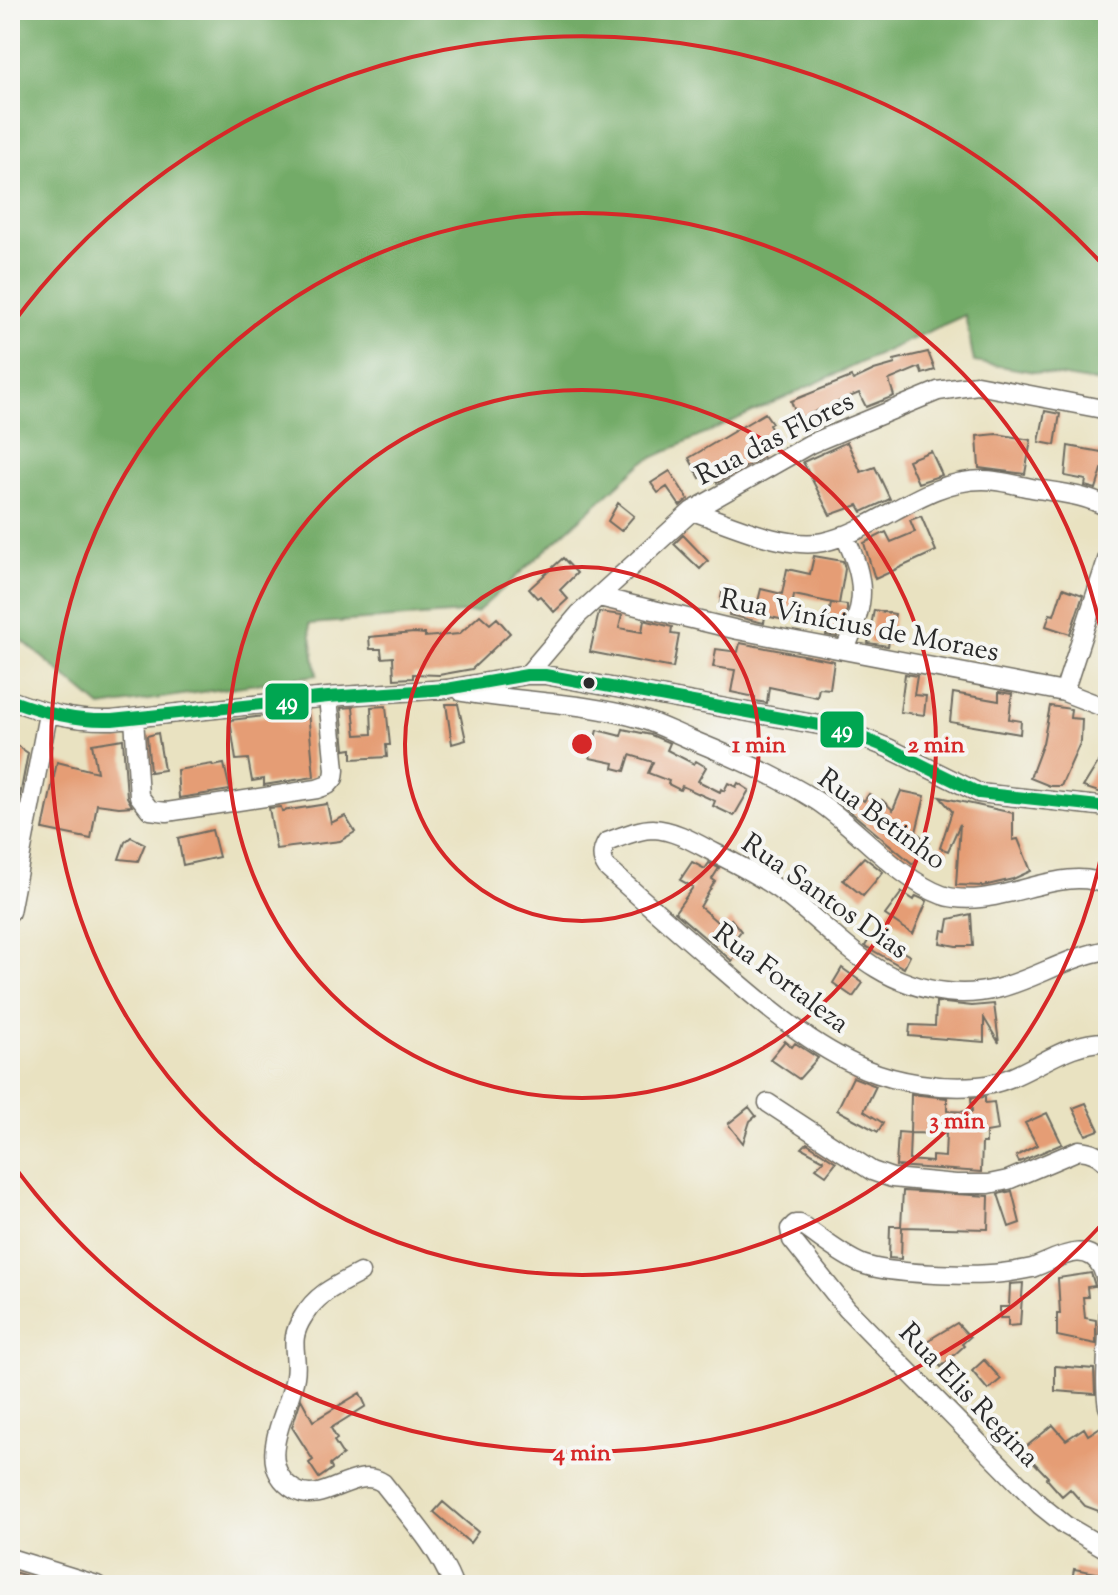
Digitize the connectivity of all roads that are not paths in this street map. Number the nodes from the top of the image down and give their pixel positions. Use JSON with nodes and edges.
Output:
{"nodes":[{"id":1,"x":1108,"y":410,"type":"edge"},
{"id":2,"x":1108,"y":508,"type":"edge"},
{"id":3,"x":692,"y":511,"type":"junction"},
{"id":4,"x":844,"y":535,"type":"junction"},
{"id":5,"x":1108,"y":557,"type":"edge"},
{"id":6,"x":599,"y":597,"type":"junction"},
{"id":7,"x":845,"y":649,"type":"junction"},
{"id":8,"x":527,"y":675,"type":"junction"},
{"id":9,"x":447,"y":689,"type":"junction"},
{"id":10,"x":1064,"y":692,"type":"junction"},
{"id":11,"x":328,"y":697,"type":"junction"},
{"id":12,"x":10,"y":700,"type":"edge"},
{"id":13,"x":1108,"y":709,"type":"edge"},
{"id":14,"x":48,"y":714,"type":"junction"},
{"id":15,"x":134,"y":718,"type":"junction"},
{"id":16,"x":1108,"y":807,"type":"edge"},
{"id":17,"x":607,"y":842,"type":"joint"},
{"id":18,"x":1108,"y":886,"type":"edge"},
{"id":19,"x":10,"y":912,"type":"edge"},
{"id":20,"x":1108,"y":950,"type":"edge"},
{"id":21,"x":1108,"y":1042,"type":"edge"},
{"id":22,"x":768,"y":1103,"type":"dead end"},
{"id":23,"x":1108,"y":1164,"type":"edge"},
{"id":24,"x":360,"y":1273,"type":"dead end"},
{"id":25,"x":1108,"y":1309,"type":"edge"},
{"id":26,"x":1108,"y":1407,"type":"edge"},
{"id":27,"x":1108,"y":1550,"type":"edge"},
{"id":28,"x":10,"y":1558,"type":"edge"},
{"id":29,"x":97,"y":1585,"type":"edge"},
{"id":30,"x":453,"y":1585,"type":"edge"}],
"edges":[{"from":1,"to":3,"type":"street","name":"Rua das Flores"},
{"from":2,"to":4,"type":"street"},
{"from":3,"to":4,"type":"street"},
{"from":3,"to":6,"type":"street","name":"Rua das Flores"},
{"from":4,"to":7,"type":"street"},
{"from":5,"to":10,"type":"street"},
{"from":6,"to":7,"type":"street","name":"Rua Vinícius de Moraes"},
{"from":6,"to":8,"type":"street","name":"Rua das Flores"},
{"from":7,"to":10,"type":"street","name":"Rua Vinícius de Moraes"},
{"from":8,"to":9,"type":"street"},
{"from":8,"to":16,"type":"street"},
{"from":9,"to":11,"type":"street"},
{"from":9,"to":18,"type":"street","name":"Rua Betinho"},
{"from":10,"to":13,"type":"street","name":"Rua Vinícius de Moraes"},
{"from":11,"to":15,"type":"street"},
{"from":11,"to":15,"type":"street"},
{"from":12,"to":14,"type":"street"},
{"from":14,"to":15,"type":"street"},
{"from":14,"to":19,"type":"street"},
{"from":17,"to":20,"type":"street","name":"Rua Santos Dias"},
{"from":17,"to":21,"type":"street","name":"Rua Fortaleza"},
{"from":22,"to":23,"type":"street"},
{"from":24,"to":30,"type":"street"},
{"from":25,"to":26,"type":"street"},
{"from":25,"to":27,"type":"street","name":"Rua Elis Regina"},
{"from":28,"to":29,"type":"street"}]}
